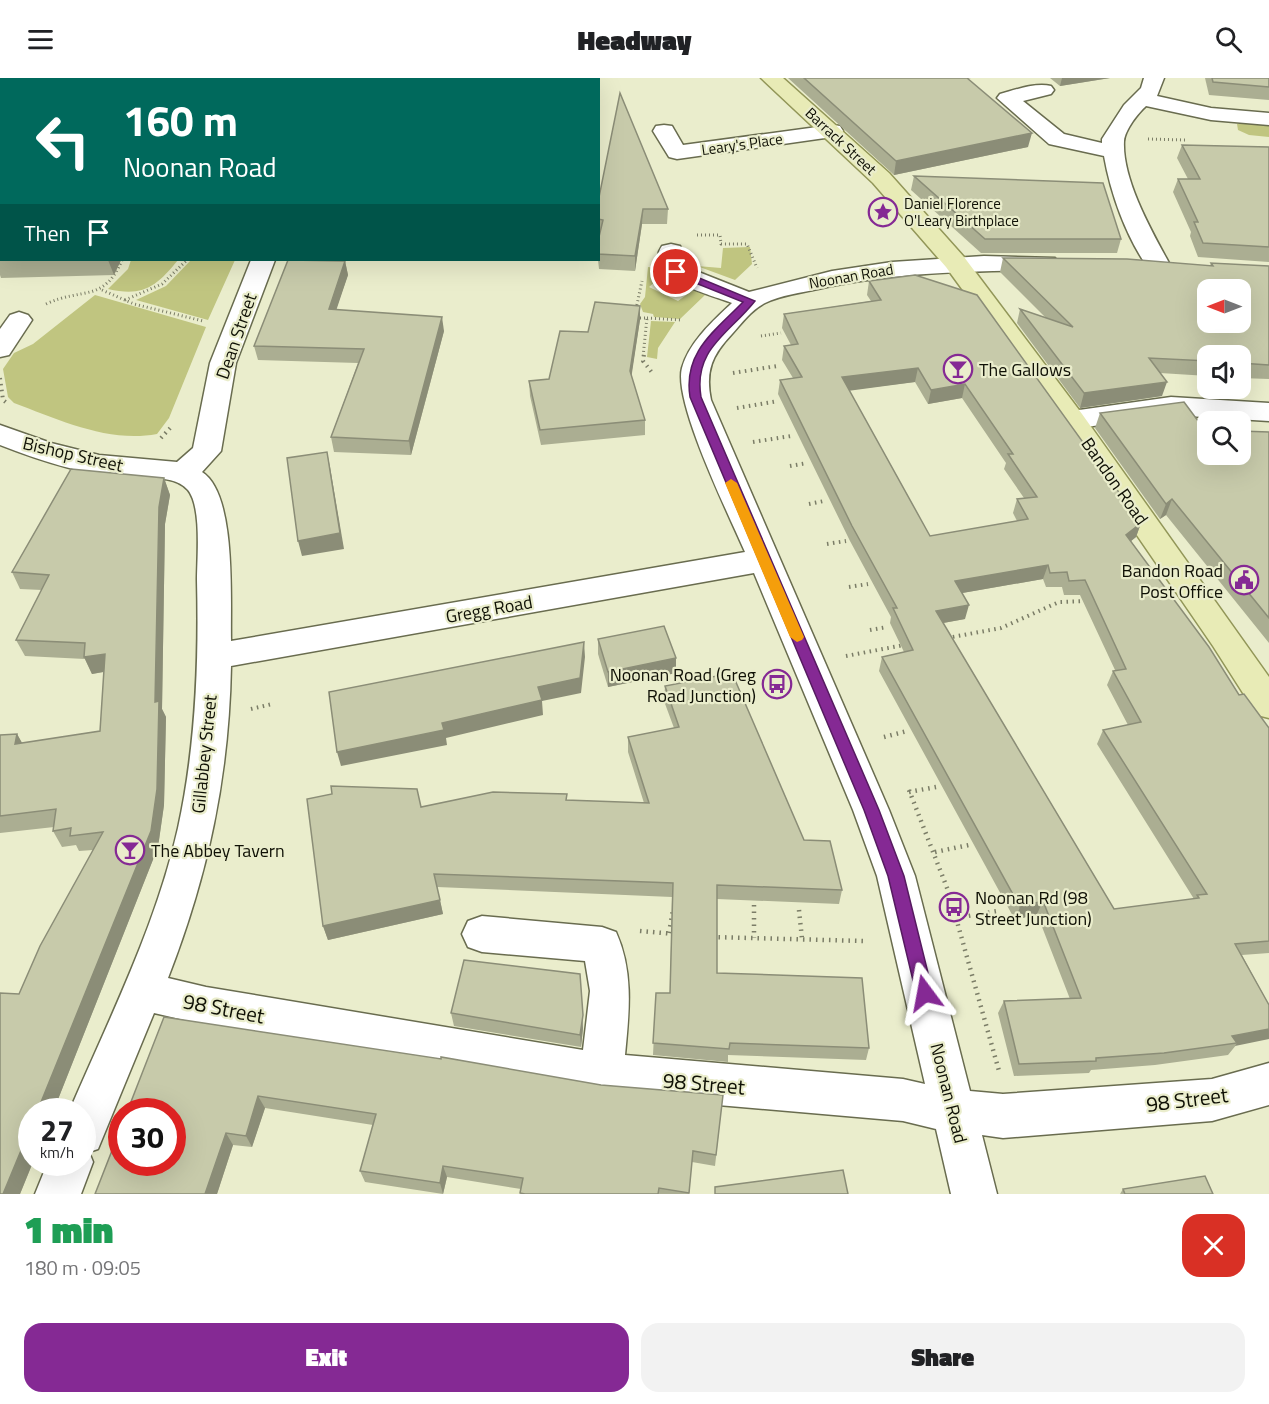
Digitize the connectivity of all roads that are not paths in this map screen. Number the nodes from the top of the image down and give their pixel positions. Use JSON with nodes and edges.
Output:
{"nodes":[{"id":1,"x":771,"y":78,"type":"edge"},
{"id":2,"x":1154,"y":78,"type":"edge"},
{"id":3,"x":1044,"y":90,"type":"dead end"},
{"id":4,"x":1143,"y":99,"type":"junction"},
{"id":5,"x":1211,"y":114,"type":"junction"},
{"id":6,"x":1269,"y":119,"type":"edge"},
{"id":7,"x":664,"y":130,"type":"dead end"},
{"id":8,"x":832,"y":131,"type":"junction"},
{"id":9,"x":1240,"y":137,"type":"dead end"},
{"id":10,"x":1114,"y":152,"type":"junction"},
{"id":11,"x":671,"y":251,"type":"dead end"},
{"id":12,"x":263,"y":261,"type":"edge"},
{"id":13,"x":955,"y":262,"type":"junction"},
{"id":14,"x":1065,"y":263,"type":"edge"},
{"id":15,"x":1156,"y":264,"type":"edge"},
{"id":16,"x":750,"y":301,"type":"junction"},
{"id":17,"x":19,"y":320,"type":"road end"},
{"id":18,"x":0,"y":349,"type":"edge"},
{"id":19,"x":1269,"y":412,"type":"edge"},
{"id":20,"x":1072,"y":420,"type":"junction"},
{"id":21,"x":0,"y":435,"type":"edge"},
{"id":22,"x":182,"y":474,"type":"junction"},
{"id":23,"x":764,"y":560,"type":"junction"},
{"id":24,"x":212,"y":656,"type":"junction"},
{"id":25,"x":1269,"y":705,"type":"edge"},
{"id":26,"x":482,"y":934,"type":"dead end"},
{"id":27,"x":142,"y":991,"type":"junction"},
{"id":28,"x":602,"y":1074,"type":"junction"},
{"id":29,"x":1269,"y":1084,"type":"edge"},
{"id":30,"x":96,"y":1100,"type":"edge"},
{"id":31,"x":953,"y":1111,"type":"junction"},
{"id":32,"x":65,"y":1176,"type":"edge"},
{"id":33,"x":58,"y":1194,"type":"edge"},
{"id":34,"x":974,"y":1194,"type":"edge"}],
"edges":[{"from":1,"to":8,"type":"main road","name":"Barrack Street"},
{"from":2,"to":4,"type":"street"},
{"from":3,"to":10,"type":"street"},
{"from":4,"to":5,"type":"street"},
{"from":4,"to":10,"type":"street"},
{"from":5,"to":6,"type":"street"},
{"from":5,"to":9,"type":"street"},
{"from":7,"to":8,"type":"street","name":"Leary's Place"},
{"from":8,"to":13,"type":"main road","name":"Barrack Street"},
{"from":10,"to":15,"type":"street"},
{"from":11,"to":16,"type":"street"},
{"from":12,"to":22,"type":"street","name":"Dean Street"},
{"from":13,"to":14,"type":"street","name":"Noonan Road"},
{"from":13,"to":16,"type":"street","name":"Noonan Road"},
{"from":13,"to":20,"type":"main road","name":"Bandon Road"},
{"from":16,"to":23,"type":"street","name":"Noonan Road"},
{"from":17,"to":18,"type":"street"},
{"from":19,"to":20,"type":"street"},
{"from":20,"to":25,"type":"main road","name":"Bandon Road"},
{"from":21,"to":22,"type":"street","name":"Bishop Street"},
{"from":22,"to":24,"type":"street","name":"Gillabbey Street"},
{"from":23,"to":24,"type":"street","name":"Gregg Road"},
{"from":23,"to":31,"type":"street","name":"Noonan Road"},
{"from":24,"to":27,"type":"street","name":"Gillabbey Street"},
{"from":26,"to":28,"type":"street"},
{"from":27,"to":28,"type":"street","name":"98 Street"},
{"from":27,"to":30,"type":"street","name":"Gillabbey Street"},
{"from":28,"to":31,"type":"street","name":"98 Street"},
{"from":29,"to":31,"type":"street","name":"98 Street"},
{"from":31,"to":34,"type":"street","name":"Noonan Road"},
{"from":32,"to":33,"type":"street"}]}
